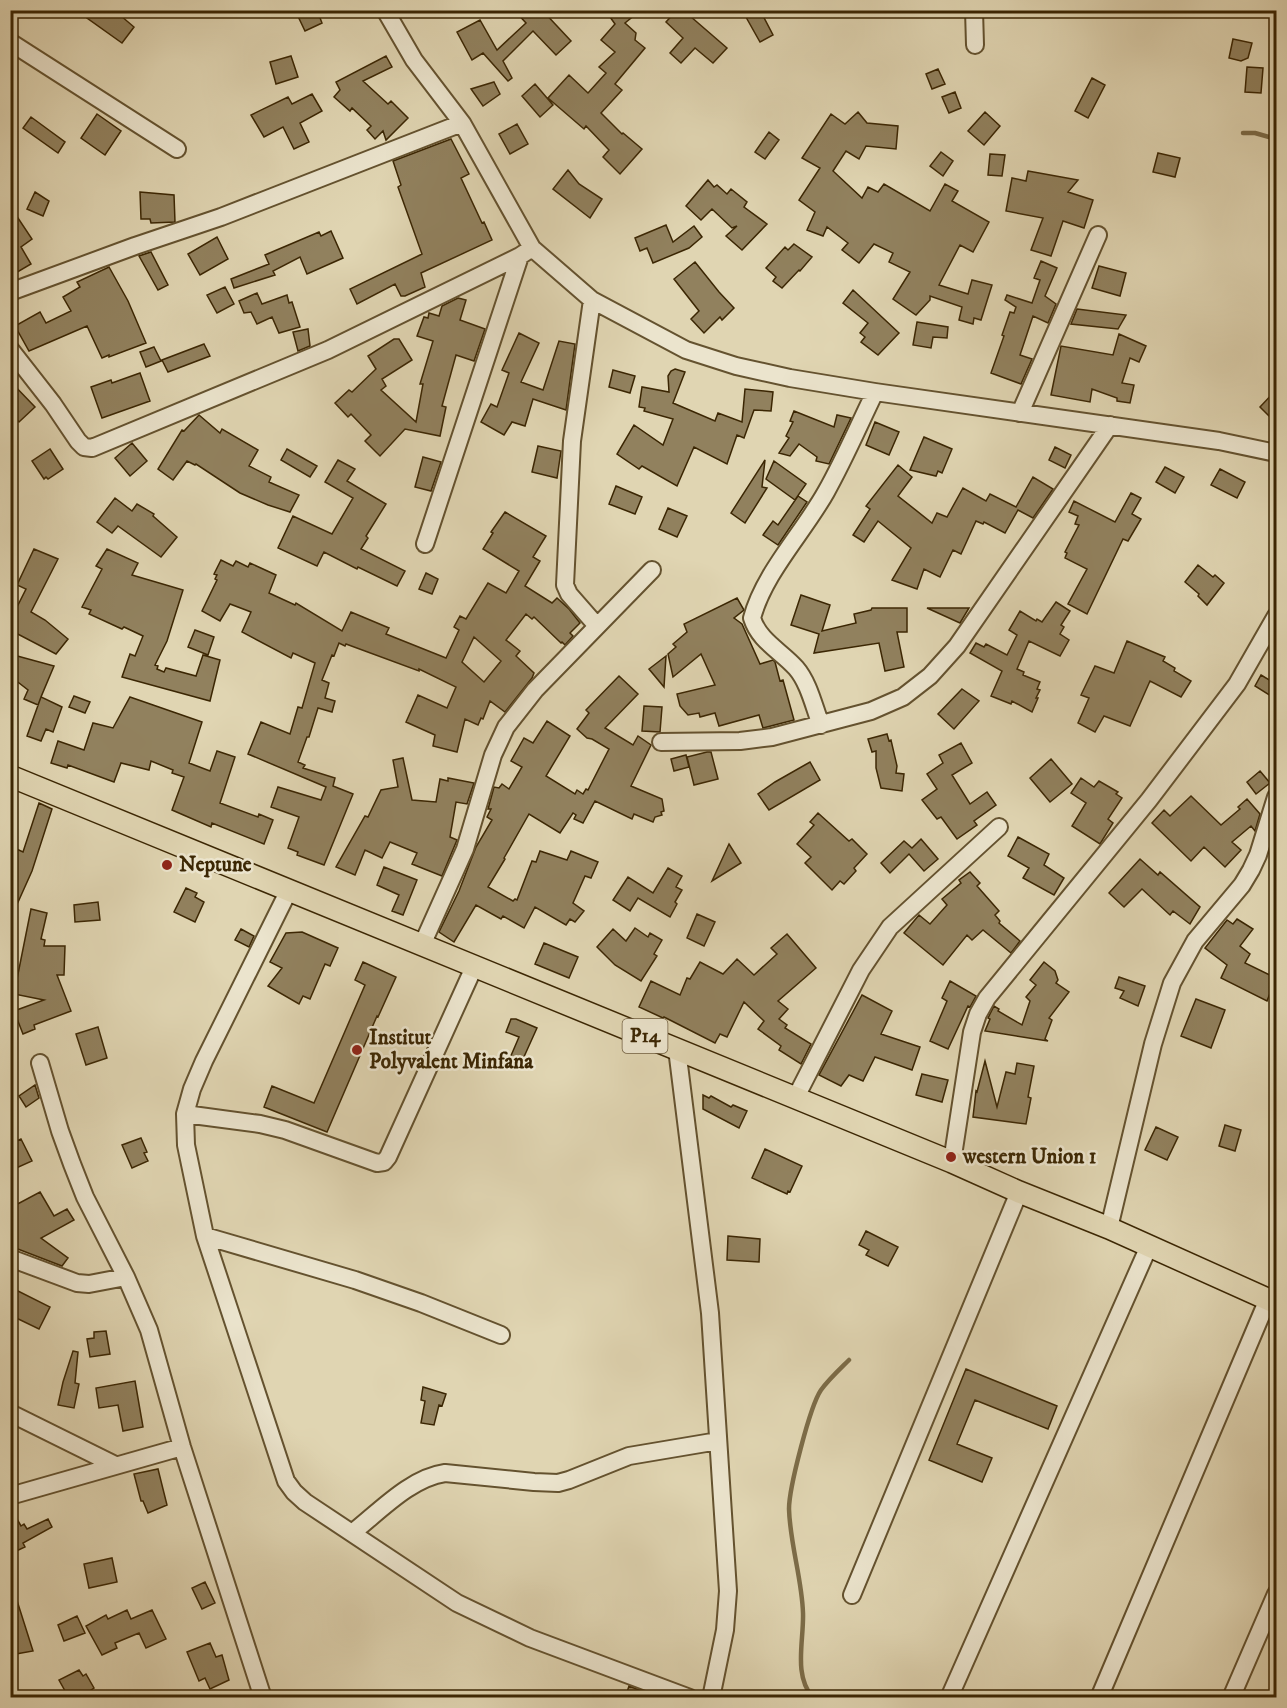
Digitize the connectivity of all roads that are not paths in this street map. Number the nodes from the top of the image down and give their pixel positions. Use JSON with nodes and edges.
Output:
{"nodes":[{"id":1,"x":385,"y":10,"type":"edge"},
{"id":2,"x":974,"y":10,"type":"edge"},
{"id":3,"x":10,"y":42,"type":"edge"},
{"id":4,"x":975,"y":45,"type":"dead end"},
{"id":5,"x":462,"y":123,"type":"junction"},
{"id":6,"x":177,"y":148,"type":"dead end"},
{"id":7,"x":1098,"y":235,"type":"dead end"},
{"id":8,"x":526,"y":252,"type":"junction"},
{"id":9,"x":10,"y":292,"type":"edge"},
{"id":10,"x":592,"y":300,"type":"junction"},
{"id":11,"x":10,"y":349,"type":"edge"},
{"id":12,"x":875,"y":392,"type":"junction"},
{"id":13,"x":1020,"y":412,"type":"junction"},
{"id":14,"x":1110,"y":425,"type":"junction"},
{"id":15,"x":1276,"y":453,"type":"edge"},
{"id":16,"x":425,"y":544,"type":"dead end"},
{"id":17,"x":652,"y":570,"type":"dead end"},
{"id":18,"x":1276,"y":616,"type":"edge"},
{"id":19,"x":597,"y":626,"type":"junction"},
{"id":20,"x":821,"y":725,"type":"junction"},
{"id":21,"x":661,"y":742,"type":"dead end"},
{"id":22,"x":10,"y":776,"type":"edge"},
{"id":23,"x":1276,"y":796,"type":"edge"},
{"id":24,"x":999,"y":827,"type":"dead end"},
{"id":25,"x":289,"y":890,"type":"junction"},
{"id":26,"x":422,"y":945,"type":"junction"},
{"id":27,"x":475,"y":965,"type":"junction"},
{"id":28,"x":677,"y":1049,"type":"junction"},
{"id":29,"x":40,"y":1063,"type":"dead end"},
{"id":30,"x":796,"y":1098,"type":"junction"},
{"id":31,"x":185,"y":1114,"type":"junction"},
{"id":32,"x":952,"y":1162,"type":"junction"},
{"id":33,"x":1019,"y":1192,"type":"junction"},
{"id":34,"x":1109,"y":1228,"type":"junction"},
{"id":35,"x":205,"y":1236,"type":"junction"},
{"id":36,"x":1149,"y":1246,"type":"junction"},
{"id":37,"x":10,"y":1258,"type":"edge"},
{"id":38,"x":126,"y":1277,"type":"junction"},
{"id":39,"x":1273,"y":1301,"type":"edge"},
{"id":40,"x":501,"y":1335,"type":"dead end"},
{"id":41,"x":10,"y":1413,"type":"edge"},
{"id":42,"x":718,"y":1441,"type":"junction"},
{"id":43,"x":182,"y":1447,"type":"junction"},
{"id":44,"x":115,"y":1465,"type":"junction"},
{"id":45,"x":10,"y":1496,"type":"edge"},
{"id":46,"x":352,"y":1533,"type":"junction"},
{"id":47,"x":1276,"y":1594,"type":"edge"},
{"id":48,"x":852,"y":1595,"type":"dead end"},
{"id":49,"x":263,"y":1698,"type":"edge"},
{"id":50,"x":690,"y":1698,"type":"edge"},
{"id":51,"x":711,"y":1698,"type":"edge"},
{"id":52,"x":949,"y":1698,"type":"edge"},
{"id":53,"x":1099,"y":1698,"type":"edge"},
{"id":54,"x":1231,"y":1698,"type":"edge"}],
"edges":[{"from":1,"to":5,"type":"street"},
{"from":2,"to":4,"type":"street"},
{"from":3,"to":6,"type":"street"},
{"from":5,"to":8,"type":"street"},
{"from":5,"to":9,"type":"street"},
{"from":7,"to":13,"type":"street"},
{"from":8,"to":10,"type":"street"},
{"from":8,"to":11,"type":"street"},
{"from":8,"to":16,"type":"street"},
{"from":10,"to":12,"type":"street"},
{"from":10,"to":19,"type":"street"},
{"from":12,"to":13,"type":"street"},
{"from":12,"to":20,"type":"street"},
{"from":13,"to":14,"type":"street"},
{"from":14,"to":15,"type":"street"},
{"from":14,"to":20,"type":"street"},
{"from":17,"to":19,"type":"street"},
{"from":18,"to":32,"type":"street"},
{"from":19,"to":26,"type":"street"},
{"from":20,"to":21,"type":"street"},
{"from":22,"to":25,"type":"main road","number":"P14"},
{"from":23,"to":34,"type":"street"},
{"from":24,"to":30,"type":"street"},
{"from":25,"to":26,"type":"main road","number":"P14"},
{"from":25,"to":31,"type":"street"},
{"from":26,"to":27,"type":"main road","number":"P14"},
{"from":27,"to":28,"type":"main road","number":"P14"},
{"from":27,"to":31,"type":"street"},
{"from":28,"to":30,"type":"main road","number":"P14"},
{"from":28,"to":42,"type":"street"},
{"from":29,"to":38,"type":"street"},
{"from":30,"to":32,"type":"main road","number":"P14"},
{"from":31,"to":35,"type":"street"},
{"from":32,"to":33,"type":"main road","number":"P14"},
{"from":33,"to":34,"type":"main road","number":"P14"},
{"from":33,"to":48,"type":"street"},
{"from":34,"to":36,"type":"main road","number":"P14"},
{"from":35,"to":40,"type":"street"},
{"from":35,"to":46,"type":"street"},
{"from":36,"to":39,"type":"main road","number":"P14"},
{"from":36,"to":52,"type":"street"},
{"from":37,"to":38,"type":"street"},
{"from":38,"to":43,"type":"street"},
{"from":39,"to":53,"type":"street"},
{"from":41,"to":44,"type":"street"},
{"from":42,"to":46,"type":"street"},
{"from":42,"to":51,"type":"street"},
{"from":43,"to":44,"type":"street"},
{"from":43,"to":49,"type":"street"},
{"from":44,"to":45,"type":"street"},
{"from":46,"to":50,"type":"street"},
{"from":47,"to":54,"type":"street"}]}
